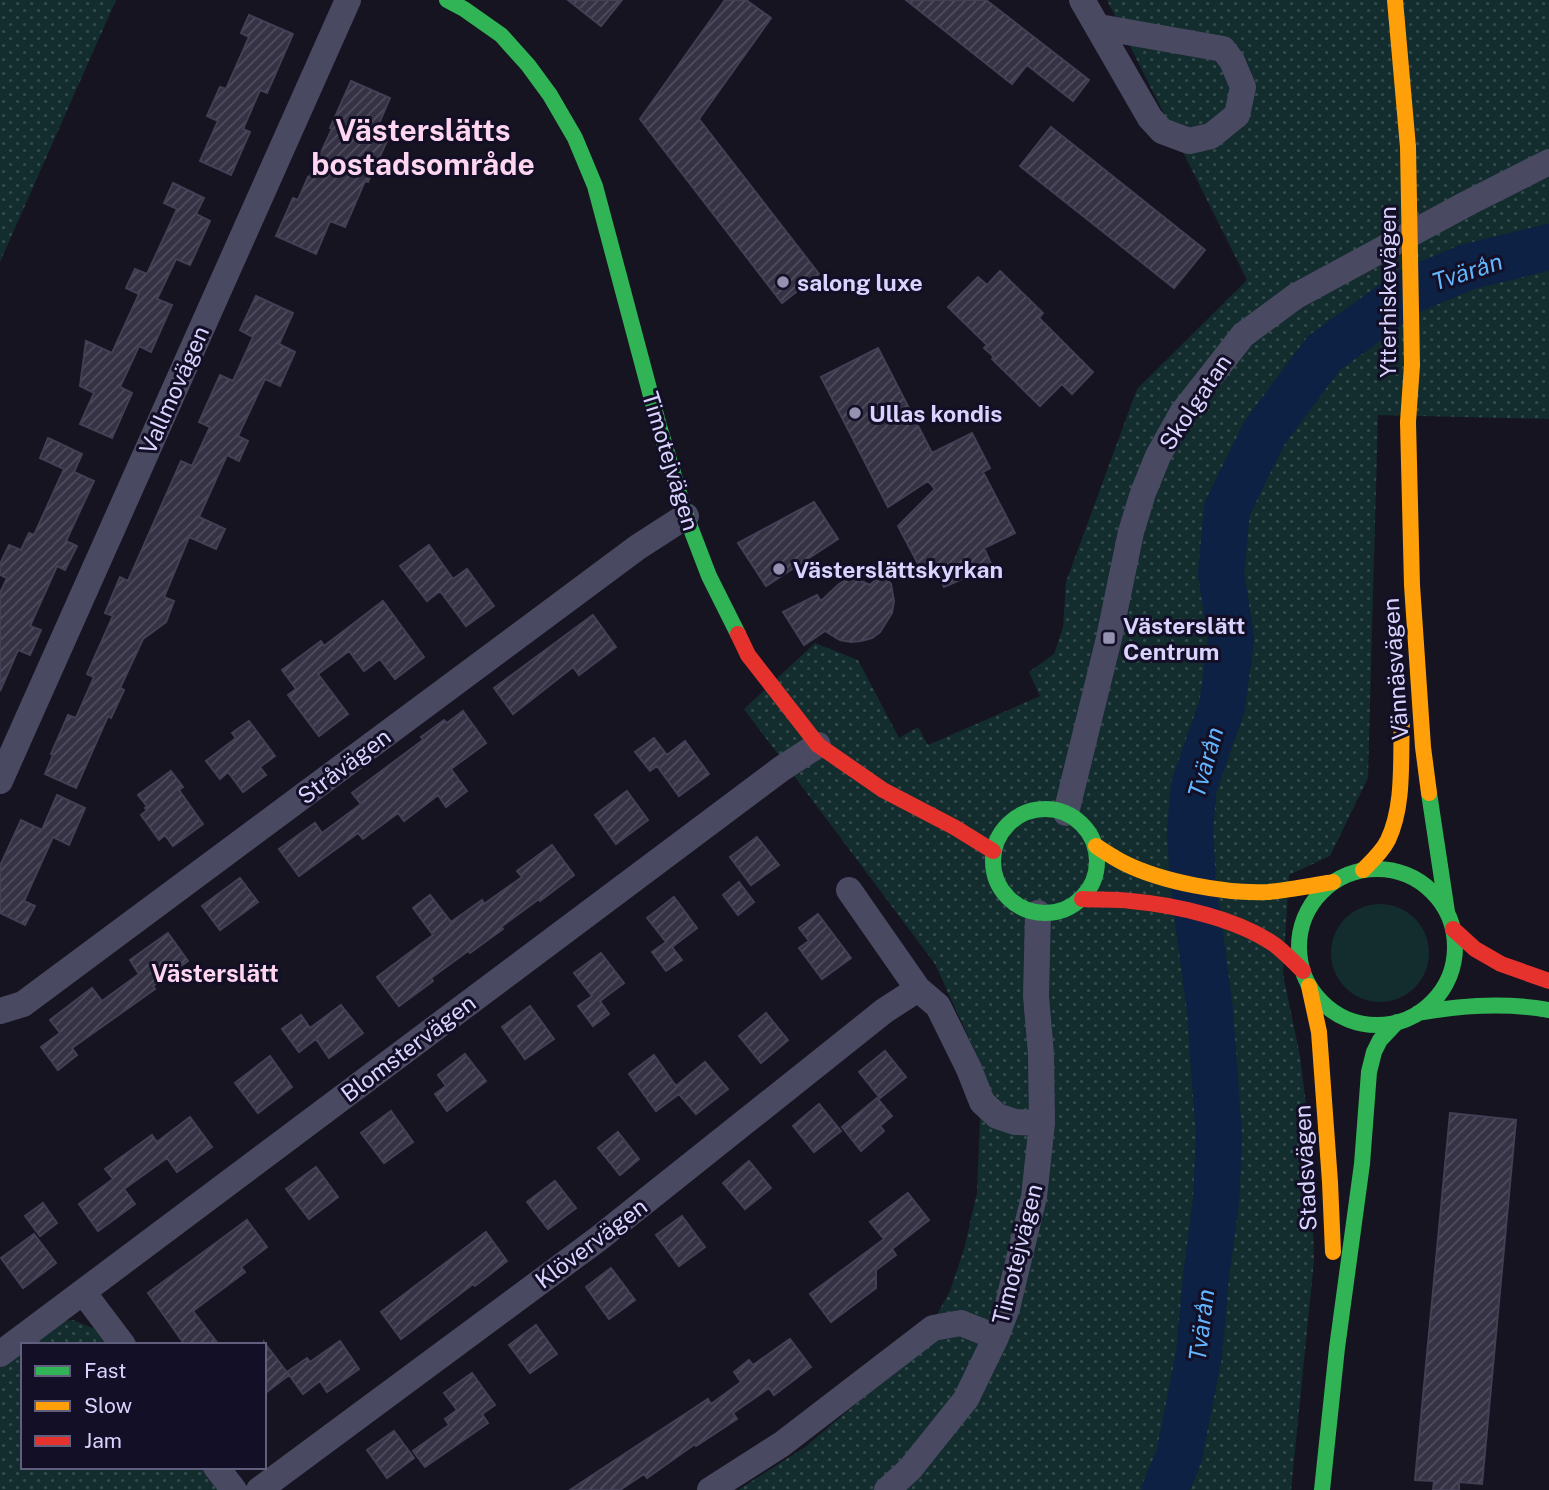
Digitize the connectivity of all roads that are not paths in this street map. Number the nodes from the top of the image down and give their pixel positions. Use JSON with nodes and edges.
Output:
{"nodes":[{"id":1,"x":348,"y":0,"type":"edge"},
{"id":2,"x":447,"y":0,"type":"edge"},
{"id":3,"x":1082,"y":0,"type":"edge"},
{"id":4,"x":1395,"y":0,"type":"edge"},
{"id":5,"x":1099,"y":27,"type":"junction"},
{"id":6,"x":1549,"y":162,"type":"edge"},
{"id":7,"x":686,"y":516,"type":"junction"},
{"id":8,"x":1412,"y":585,"type":"junction"},
{"id":9,"x":818,"y":745,"type":"junction"},
{"id":10,"x":0,"y":781,"type":"edge"},
{"id":11,"x":1066,"y":813,"type":"junction"},
{"id":12,"x":1096,"y":846,"type":"junction"},
{"id":13,"x":993,"y":851,"type":"junction"},
{"id":14,"x":1356,"y":872,"type":"junction"},
{"id":15,"x":1332,"y":882,"type":"junction"},
{"id":16,"x":849,"y":890,"type":"dead end"},
{"id":17,"x":1082,"y":899,"type":"junction"},
{"id":18,"x":1447,"y":912,"type":"junction"},
{"id":19,"x":1038,"y":913,"type":"junction"},
{"id":20,"x":1453,"y":929,"type":"junction"},
{"id":21,"x":1306,"y":979,"type":"junction"},
{"id":22,"x":1549,"y":981,"type":"edge"},
{"id":23,"x":918,"y":989,"type":"junction"},
{"id":24,"x":1549,"y":1010,"type":"edge"},
{"id":25,"x":0,"y":1011,"type":"edge"},
{"id":26,"x":1418,"y":1013,"type":"junction"},
{"id":27,"x":1397,"y":1022,"type":"junction"},
{"id":28,"x":1042,"y":1123,"type":"junction"},
{"id":29,"x":83,"y":1292,"type":"junction"},
{"id":30,"x":996,"y":1337,"type":"junction"},
{"id":31,"x":121,"y":1343,"type":"edge"},
{"id":32,"x":1337,"y":1348,"type":"junction"},
{"id":33,"x":0,"y":1354,"type":"edge"},
{"id":34,"x":218,"y":1469,"type":"edge"},
{"id":35,"x":234,"y":1490,"type":"edge"},
{"id":36,"x":259,"y":1490,"type":"edge"},
{"id":37,"x":710,"y":1490,"type":"edge"},
{"id":38,"x":887,"y":1490,"type":"edge"},
{"id":39,"x":1322,"y":1490,"type":"edge"}],
"edges":[{"from":1,"to":10,"type":"street","name":"Vallmovägen"},
{"from":2,"to":7,"type":"main road","name":"Timotejvägen"},
{"from":3,"to":5,"type":"street"},
{"from":4,"to":8,"type":"main road","name":"Ytterhiskevägen","bridge":true},
{"from":5,"to":5,"type":"street"},
{"from":6,"to":11,"type":"street","name":"Skolgatan"},
{"from":7,"to":9,"type":"main road","name":"Timotejvägen"},
{"from":7,"to":25,"type":"street","name":"Stråvägen"},
{"from":8,"to":14,"type":"main road","name":"Vännäsvägen"},
{"from":8,"to":18,"type":"main road","name":"Vännäsvägen"},
{"from":9,"to":13,"type":"main road","name":"Timotejvägen"},
{"from":9,"to":29,"type":"street","name":"Blomstervägen"},
{"from":11,"to":12,"type":"main road"},
{"from":11,"to":13,"type":"main road"},
{"from":12,"to":15,"type":"main road"},
{"from":12,"to":17,"type":"main road"},
{"from":13,"to":19,"type":"main road"},
{"from":14,"to":15,"type":"main road"},
{"from":14,"to":18,"type":"main road"},
{"from":15,"to":21,"type":"main road"},
{"from":16,"to":23,"type":"street"},
{"from":17,"to":19,"type":"main road"},
{"from":17,"to":21,"type":"main road"},
{"from":18,"to":20,"type":"main road"},
{"from":19,"to":28,"type":"street","name":"Timotejvägen"},
{"from":20,"to":22,"type":"main road"},
{"from":20,"to":26,"type":"main road"},
{"from":21,"to":27,"type":"main road"},
{"from":21,"to":32,"type":"main road","name":"Stadsvägen"},
{"from":23,"to":28,"type":"street"},
{"from":23,"to":36,"type":"street","name":"Klövervägen"},
{"from":24,"to":26,"type":"main road"},
{"from":26,"to":27,"type":"main road"},
{"from":27,"to":32,"type":"main road","name":"Stadsvägen"},
{"from":28,"to":30,"type":"street","name":"Timotejvägen"},
{"from":29,"to":31,"type":"street"},
{"from":29,"to":33,"type":"street","name":"Blomstervägen"},
{"from":30,"to":37,"type":"street","name":"Timotejvägen"},
{"from":30,"to":38,"type":"street"},
{"from":32,"to":39,"type":"main road","name":"Stadsvägen"},
{"from":34,"to":35,"type":"street"}]}
